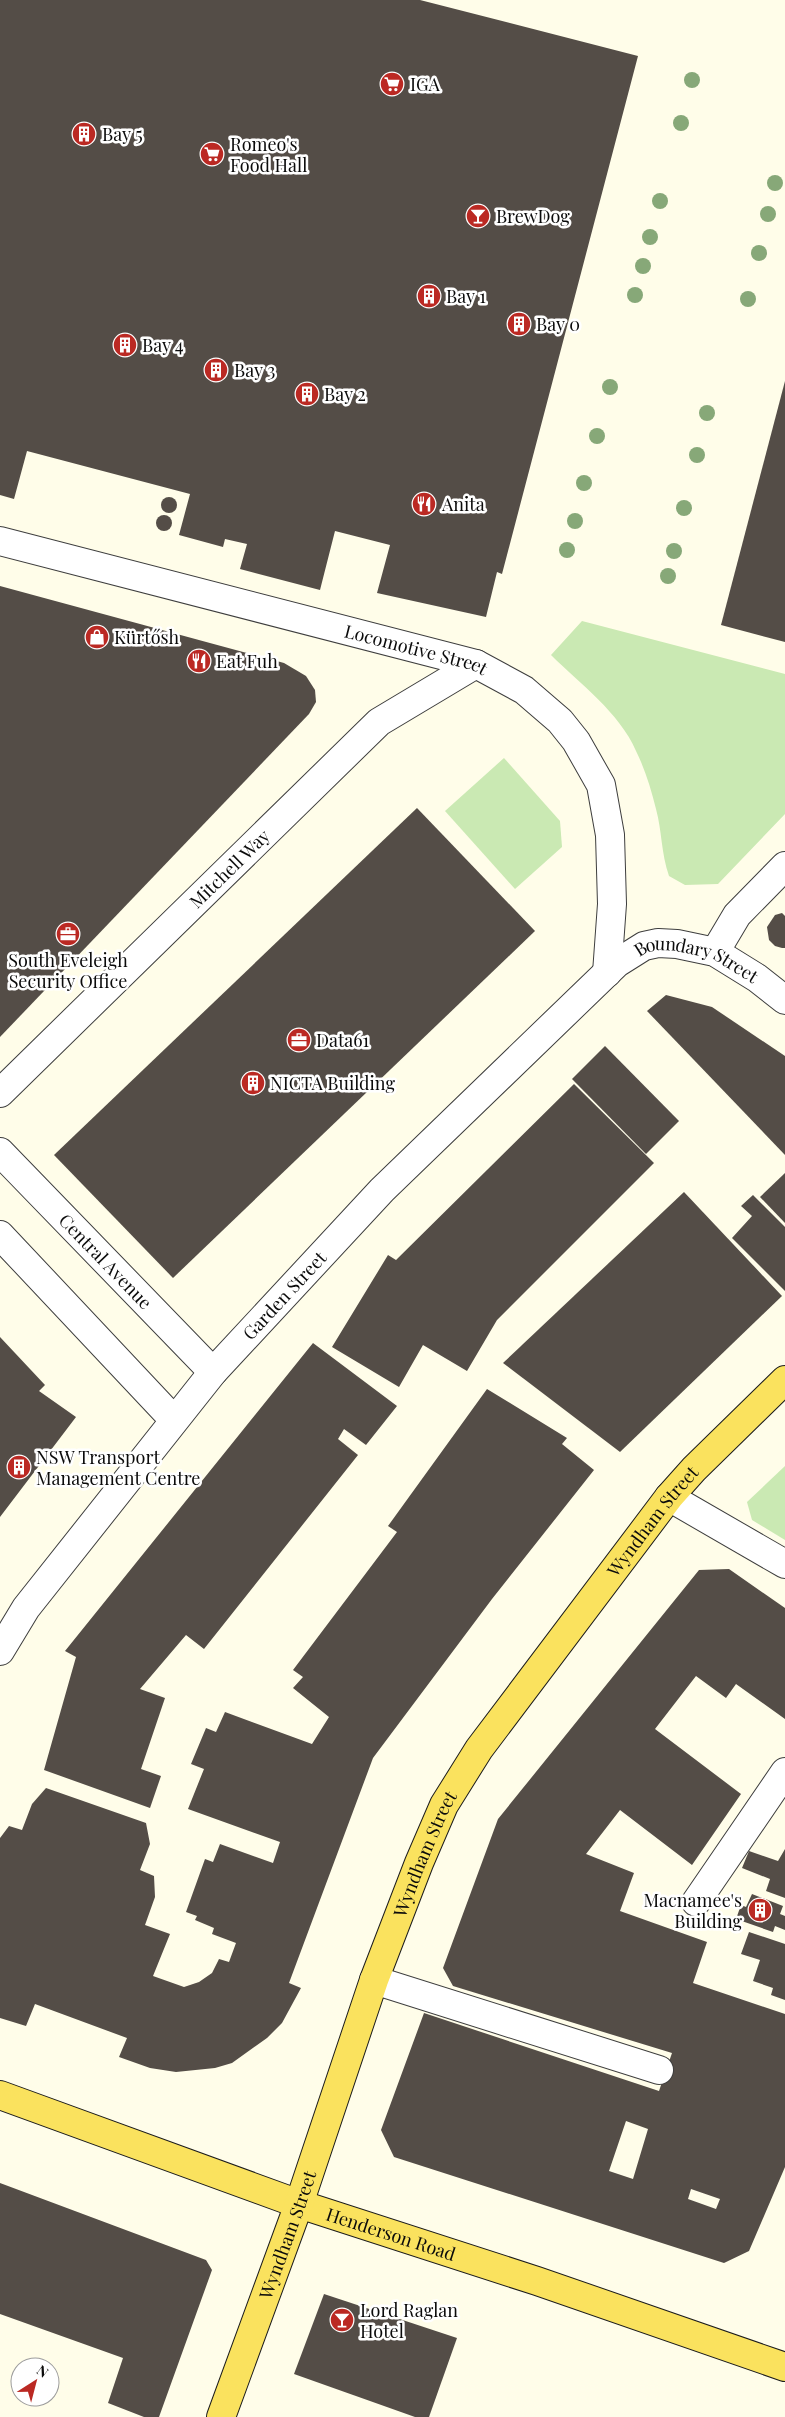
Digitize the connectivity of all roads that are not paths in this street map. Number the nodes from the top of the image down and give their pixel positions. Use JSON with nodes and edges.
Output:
{"nodes":[{"id":1,"x":0,"y":541,"type":"edge"},
{"id":2,"x":476,"y":664,"type":"junction"},
{"id":3,"x":785,"y":866,"type":"edge"},
{"id":4,"x":715,"y":952,"type":"junction"},
{"id":5,"x":607,"y":973,"type":"junction"},
{"id":6,"x":785,"y":1000,"type":"edge"},
{"id":7,"x":0,"y":1093,"type":"edge"},
{"id":8,"x":0,"y":1152,"type":"edge"},
{"id":9,"x":0,"y":1235,"type":"edge"},
{"id":10,"x":213,"y":1372,"type":"junction"},
{"id":11,"x":785,"y":1380,"type":"edge"},
{"id":12,"x":174,"y":1420,"type":"junction"},
{"id":13,"x":669,"y":1497,"type":"junction"},
{"id":14,"x":785,"y":1564,"type":"edge"},
{"id":15,"x":0,"y":1651,"type":"edge"},
{"id":16,"x":785,"y":1772,"type":"edge"},
{"id":17,"x":696,"y":1902,"type":"dead end"},
{"id":18,"x":374,"y":1980,"type":"junction"},
{"id":19,"x":659,"y":2070,"type":"dead end"},
{"id":20,"x":0,"y":2095,"type":"edge"},
{"id":21,"x":300,"y":2204,"type":"junction"},
{"id":22,"x":785,"y":2367,"type":"edge"},
{"id":23,"x":221,"y":2417,"type":"edge"}],
"edges":[{"from":1,"to":2,"type":"street","name":"Locomotive Street"},
{"from":2,"to":5,"type":"street","name":"Locomotive Street"},
{"from":2,"to":7,"type":"street","name":"Mitchell Way"},
{"from":3,"to":4,"type":"street"},
{"from":4,"to":5,"type":"street","name":"Boundary Street"},
{"from":4,"to":6,"type":"street","name":"Boundary Street"},
{"from":5,"to":10,"type":"street","name":"Garden Street"},
{"from":8,"to":10,"type":"street","name":"Central Avenue"},
{"from":9,"to":12,"type":"street"},
{"from":10,"to":12,"type":"street","name":"Garden Street"},
{"from":11,"to":13,"type":"main road","name":"Wyndham Street"},
{"from":12,"to":15,"type":"street","name":"Garden Street"},
{"from":13,"to":14,"type":"street"},
{"from":13,"to":18,"type":"main road","name":"Wyndham Street"},
{"from":16,"to":17,"type":"street"},
{"from":18,"to":19,"type":"street"},
{"from":18,"to":21,"type":"main road","name":"Wyndham Street"},
{"from":20,"to":21,"type":"main road","name":"Henderson Road"},
{"from":21,"to":22,"type":"main road","name":"Henderson Road"},
{"from":21,"to":23,"type":"main road","name":"Wyndham Street"}]}
